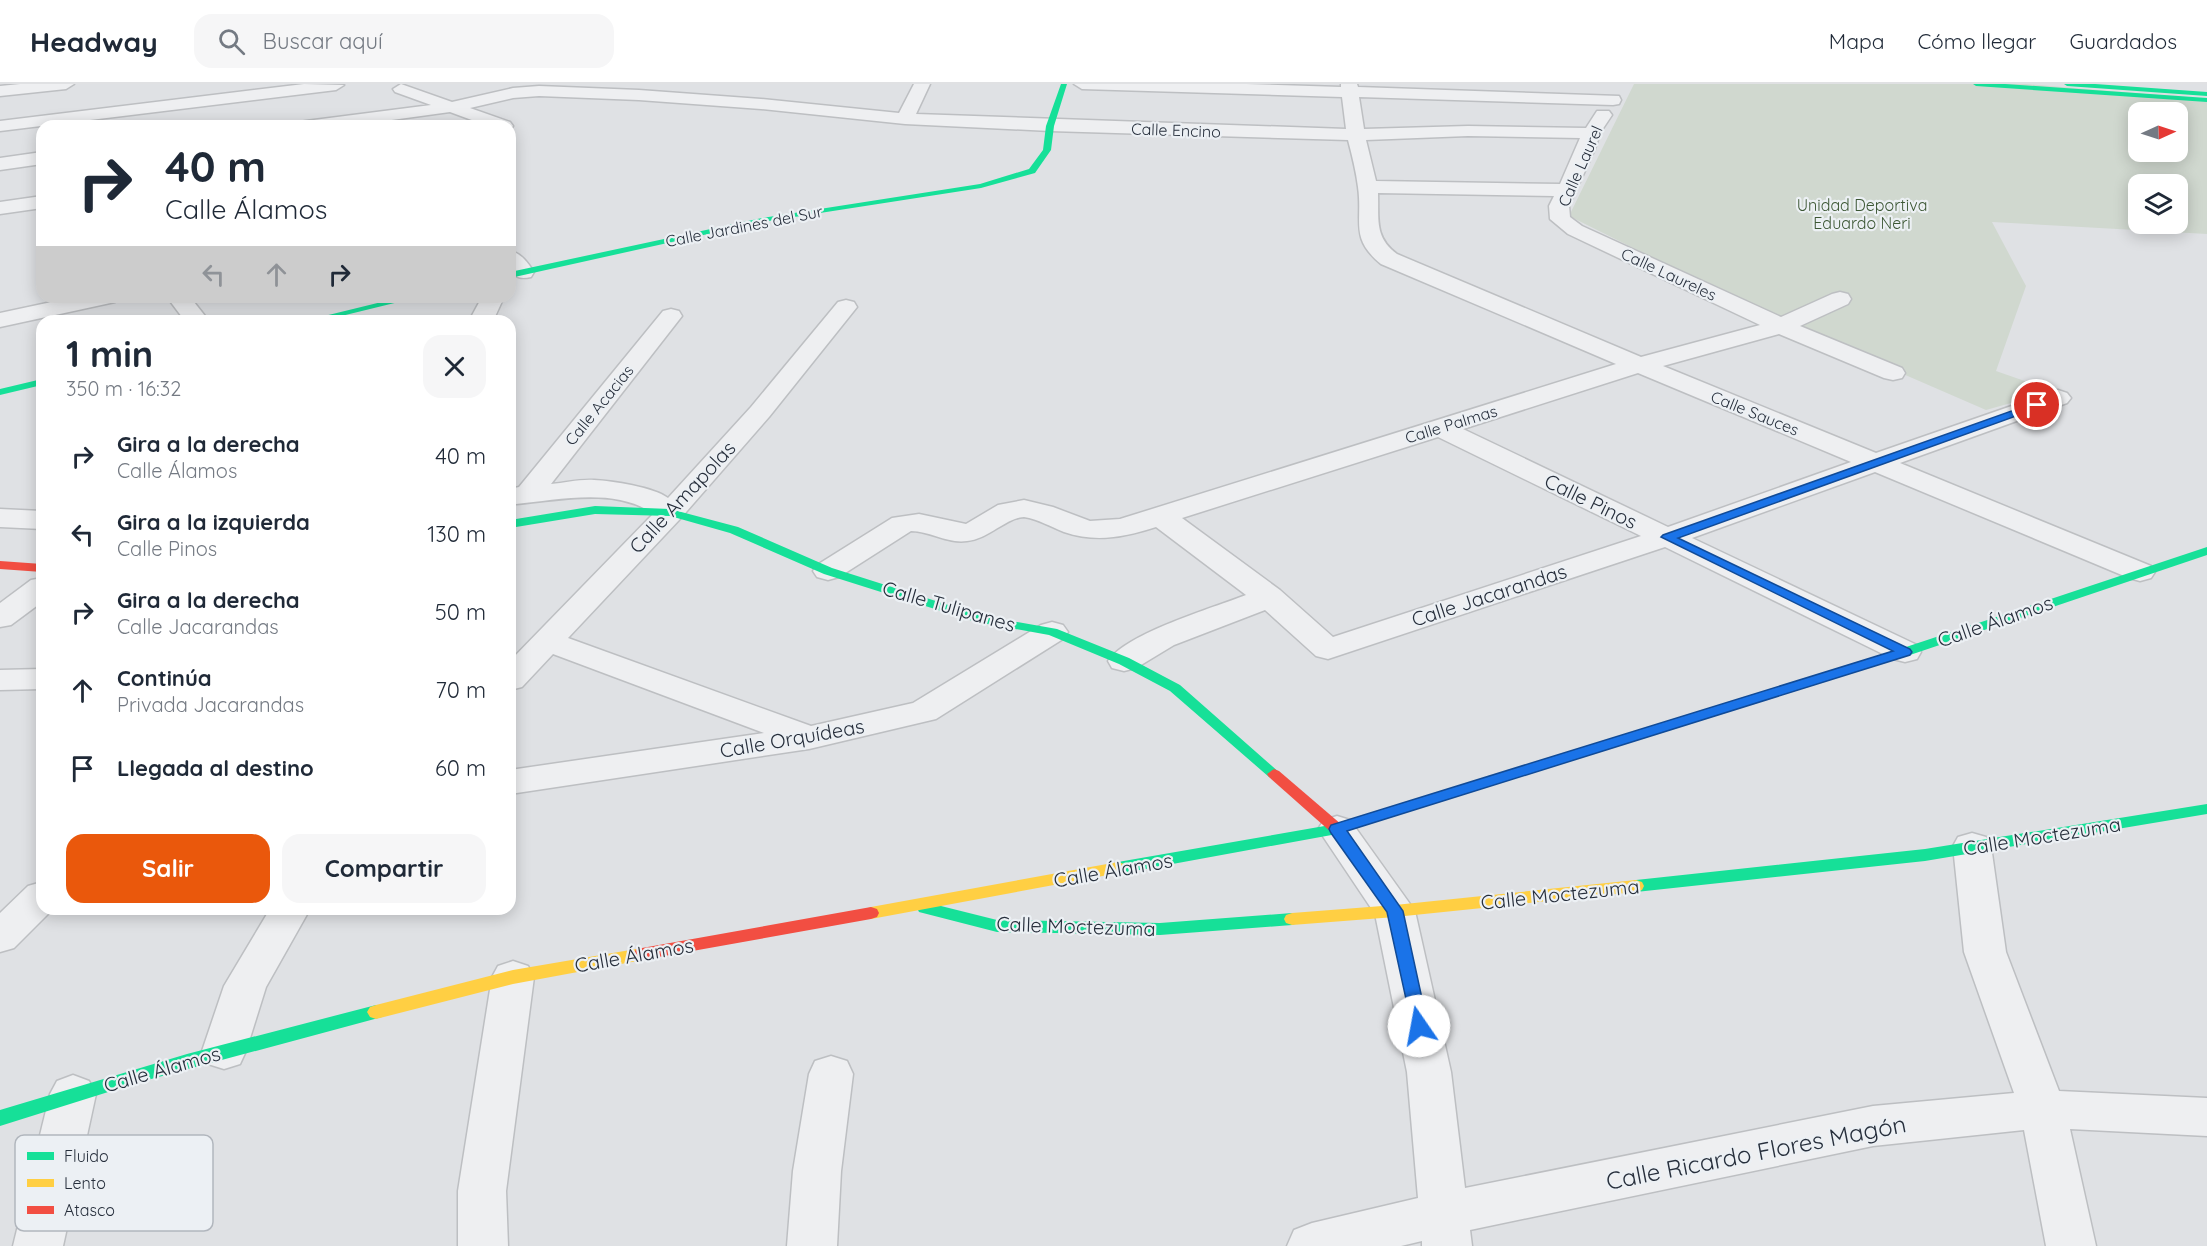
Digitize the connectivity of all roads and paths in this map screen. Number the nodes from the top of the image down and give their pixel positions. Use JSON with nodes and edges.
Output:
{"nodes":[{"id":1,"x":66,"y":84,"type":"edge"},
{"id":2,"x":922,"y":84,"type":"edge"},
{"id":3,"x":1064,"y":84,"type":"edge"},
{"id":4,"x":1082,"y":84,"type":"edge"},
{"id":5,"x":1586,"y":84,"type":"edge"},
{"id":6,"x":1976,"y":84,"type":"edge"},
{"id":7,"x":2067,"y":84,"type":"edge"},
{"id":8,"x":2153,"y":84,"type":"edge"},
{"id":9,"x":336,"y":85,"type":"edge"},
{"id":10,"x":2207,"y":87,"type":"edge"},
{"id":11,"x":1350,"y":88,"type":"edge"},
{"id":12,"x":401,"y":89,"type":"dead end"},
{"id":13,"x":774,"y":91,"type":"dead end"},
{"id":14,"x":1619,"y":91,"type":"edge"},
{"id":15,"x":0,"y":92,"type":"edge"},
{"id":16,"x":2207,"y":94,"type":"edge"},
{"id":17,"x":2207,"y":100,"type":"edge"},
{"id":18,"x":761,"y":104,"type":"junction"},
{"id":19,"x":447,"y":108,"type":"junction"},
{"id":20,"x":905,"y":119,"type":"junction"},
{"id":21,"x":49,"y":120,"type":"edge"},
{"id":22,"x":353,"y":120,"type":"edge"},
{"id":23,"x":478,"y":120,"type":"edge"},
{"id":24,"x":36,"y":122,"type":"edge"},
{"id":25,"x":0,"y":126,"type":"edge"},
{"id":26,"x":1050,"y":126,"type":"junction"},
{"id":27,"x":1591,"y":132,"type":"junction"},
{"id":28,"x":1356,"y":135,"type":"junction"},
{"id":29,"x":36,"y":159,"type":"edge"},
{"id":30,"x":0,"y":164,"type":"edge"},
{"id":31,"x":1368,"y":187,"type":"junction"},
{"id":32,"x":1566,"y":190,"type":"junction"},
{"id":33,"x":36,"y":203,"type":"edge"},
{"id":34,"x":0,"y":208,"type":"edge"},
{"id":35,"x":1560,"y":219,"type":"joint"},
{"id":36,"x":516,"y":268,"type":"edge"},
{"id":37,"x":1840,"y":299,"type":"dead end"},
{"id":38,"x":79,"y":303,"type":"edge"},
{"id":39,"x":183,"y":303,"type":"edge"},
{"id":40,"x":388,"y":303,"type":"edge"},
{"id":41,"x":846,"y":307,"type":"dead end"},
{"id":42,"x":192,"y":315,"type":"edge"},
{"id":43,"x":335,"y":315,"type":"edge"},
{"id":44,"x":671,"y":316,"type":"dead end"},
{"id":45,"x":0,"y":320,"type":"edge"},
{"id":46,"x":1781,"y":326,"type":"junction"},
{"id":47,"x":1639,"y":365,"type":"junction"},
{"id":48,"x":1893,"y":373,"type":"dead end"},
{"id":49,"x":36,"y":383,"type":"edge"},
{"id":50,"x":0,"y":392,"type":"edge"},
{"id":51,"x":2058,"y":398,"type":"dead end"},
{"id":52,"x":1438,"y":427,"type":"junction"},
{"id":53,"x":1873,"y":462,"type":"junction"},
{"id":54,"x":519,"y":495,"type":"edge"},
{"id":55,"x":670,"y":513,"type":"junction"},
{"id":56,"x":1160,"y":516,"type":"junction"},
{"id":57,"x":0,"y":518,"type":"edge"},
{"id":58,"x":36,"y":520,"type":"edge"},
{"id":59,"x":516,"y":523,"type":"edge"},
{"id":60,"x":1667,"y":537,"type":"junction"},
{"id":61,"x":2207,"y":551,"type":"edge"},
{"id":62,"x":0,"y":565,"type":"edge"},
{"id":63,"x":36,"y":568,"type":"edge"},
{"id":64,"x":828,"y":571,"type":"junction"},
{"id":65,"x":2140,"y":572,"type":"junction"},
{"id":66,"x":36,"y":591,"type":"edge"},
{"id":67,"x":1269,"y":597,"type":"junction"},
{"id":68,"x":0,"y":618,"type":"edge"},
{"id":69,"x":1052,"y":632,"type":"junction"},
{"id":70,"x":547,"y":641,"type":"junction"},
{"id":71,"x":1905,"y":652,"type":"junction"},
{"id":72,"x":1124,"y":661,"type":"junction"},
{"id":73,"x":516,"y":674,"type":"edge"},
{"id":74,"x":0,"y":680,"type":"edge"},
{"id":75,"x":36,"y":680,"type":"edge"},
{"id":76,"x":809,"y":738,"type":"junction"},
{"id":77,"x":516,"y":781,"type":"edge"},
{"id":78,"x":2207,"y":809,"type":"edge"},
{"id":79,"x":1337,"y":829,"type":"junction"},
{"id":80,"x":1972,"y":846,"type":"junction"},
{"id":81,"x":36,"y":902,"type":"edge"},
{"id":82,"x":911,"y":905,"type":"junction"},
{"id":83,"x":1395,"y":911,"type":"junction"},
{"id":84,"x":286,"y":915,"type":"edge"},
{"id":85,"x":0,"y":937,"type":"edge"},
{"id":86,"x":513,"y":977,"type":"junction"},
{"id":87,"x":224,"y":1051,"type":"junction"},
{"id":88,"x":831,"y":1074,"type":"dead end"},
{"id":89,"x":73,"y":1094,"type":"junction"},
{"id":90,"x":2043,"y":1109,"type":"junction"},
{"id":91,"x":2207,"y":1117,"type":"edge"},
{"id":92,"x":0,"y":1118,"type":"edge"},
{"id":93,"x":64,"y":1135,"type":"edge"},
{"id":94,"x":1445,"y":1230,"type":"edge"},
{"id":95,"x":41,"y":1231,"type":"edge"},
{"id":96,"x":38,"y":1246,"type":"edge"},
{"id":97,"x":483,"y":1246,"type":"edge"},
{"id":98,"x":812,"y":1246,"type":"edge"},
{"id":99,"x":1312,"y":1246,"type":"edge"},
{"id":100,"x":2071,"y":1246,"type":"edge"}],
"edges":[{"from":1,"to":15,"type":"street"},
{"from":2,"to":20,"type":"street"},
{"from":3,"to":26,"type":"main road"},
{"from":4,"to":11,"type":"street"},
{"from":5,"to":14,"type":"street"},
{"from":6,"to":17,"type":"main road"},
{"from":7,"to":16,"type":"main road"},
{"from":8,"to":10,"type":"main road"},
{"from":9,"to":21,"type":"street"},
{"from":11,"to":14,"type":"street"},
{"from":11,"to":28,"type":"street"},
{"from":12,"to":19,"type":"street"},
{"from":13,"to":18,"type":"street"},
{"from":14,"to":27,"type":"street","name":"Calle Laurel"},
{"from":18,"to":19,"type":"street","name":"Calle Encino"},
{"from":18,"to":20,"type":"street","name":"Calle Encino"},
{"from":19,"to":22,"type":"street","name":"Calle Encino"},
{"from":19,"to":23,"type":"street"},
{"from":20,"to":26,"type":"street","name":"Calle Encino"},
{"from":24,"to":25,"type":"street"},
{"from":26,"to":28,"type":"street","name":"Calle Encino"},
{"from":26,"to":36,"type":"main road","name":"Calle Jardines del Sur"},
{"from":27,"to":28,"type":"street","name":"Calle Encino"},
{"from":27,"to":32,"type":"street","name":"Calle Laurel"},
{"from":28,"to":31,"type":"street"},
{"from":29,"to":30,"type":"street"},
{"from":31,"to":32,"type":"street"},
{"from":31,"to":47,"type":"street","name":"Calle Sauces"},
{"from":32,"to":35,"type":"street","name":"Calle Laurel"},
{"from":33,"to":34,"type":"street"},
{"from":35,"to":46,"type":"street","name":"Calle Laureles"},
{"from":37,"to":46,"type":"street","name":"Calle Palmas"},
{"from":38,"to":45,"type":"street"},
{"from":39,"to":42,"type":"street"},
{"from":40,"to":43,"type":"main road"},
{"from":41,"to":55,"type":"street","name":"Calle Amapolas"},
{"from":44,"to":54,"type":"street","name":"Calle Acacias"},
{"from":46,"to":47,"type":"street","name":"Calle Palmas"},
{"from":46,"to":48,"type":"street","name":"Calle Laureles"},
{"from":47,"to":52,"type":"street","name":"Calle Palmas"},
{"from":47,"to":53,"type":"street","name":"Calle Sauces"},
{"from":49,"to":50,"type":"main road"},
{"from":51,"to":53,"type":"street","name":"Calle Jacarandas"},
{"from":52,"to":56,"type":"street","name":"Calle Palmas"},
{"from":52,"to":60,"type":"street","name":"Calle Pinos"},
{"from":53,"to":60,"type":"street","name":"Calle Jacarandas"},
{"from":53,"to":65,"type":"street","name":"Calle Sauces"},
{"from":54,"to":55,"type":"street"},
{"from":55,"to":59,"type":"main road","name":"Calle Tulipanes"},
{"from":55,"to":64,"type":"main road","name":"Calle Tulipanes"},
{"from":55,"to":70,"type":"street","name":"Calle Amapolas"},
{"from":56,"to":64,"type":"street","name":"Calle Palmas"},
{"from":56,"to":67,"type":"street"},
{"from":57,"to":58,"type":"street"},
{"from":60,"to":67,"type":"street","name":"Calle Jacarandas"},
{"from":60,"to":71,"type":"street","name":"Calle Pinos"},
{"from":61,"to":65,"type":"main road","name":"Calle Álamos"},
{"from":62,"to":63,"type":"main road"},
{"from":64,"to":69,"type":"main road","name":"Calle Tulipanes"},
{"from":65,"to":71,"type":"main road","name":"Calle Álamos"},
{"from":66,"to":68,"type":"street"},
{"from":67,"to":72,"type":"street"},
{"from":69,"to":72,"type":"main road","name":"Calle Tulipanes"},
{"from":69,"to":76,"type":"street","name":"Calle Orquídeas"},
{"from":70,"to":73,"type":"street","name":"Calle Amapolas"},
{"from":70,"to":76,"type":"street"},
{"from":71,"to":79,"type":"main road","name":"Calle Álamos"},
{"from":72,"to":79,"type":"main road","name":"Calle Tulipanes"},
{"from":74,"to":75,"type":"street"},
{"from":76,"to":77,"type":"street","name":"Calle Orquídeas"},
{"from":78,"to":80,"type":"main road","name":"Calle Moctezuma"},
{"from":79,"to":82,"type":"main road","name":"Calle Álamos"},
{"from":79,"to":83,"type":"street"},
{"from":80,"to":83,"type":"main road","name":"Calle Moctezuma"},
{"from":80,"to":90,"type":"street"},
{"from":81,"to":85,"type":"street"},
{"from":82,"to":83,"type":"main road","name":"Calle Moctezuma"},
{"from":82,"to":86,"type":"main road","name":"Calle Álamos"},
{"from":83,"to":94,"type":"street"},
{"from":84,"to":87,"type":"street"},
{"from":86,"to":87,"type":"main road","name":"Calle Álamos"},
{"from":86,"to":97,"type":"street"},
{"from":87,"to":89,"type":"main road","name":"Calle Álamos"},
{"from":88,"to":98,"type":"street"},
{"from":89,"to":92,"type":"main road","name":"Calle Álamos"},
{"from":89,"to":93,"type":"street"},
{"from":90,"to":91,"type":"street","name":"Calle Ricardo Flores Magón"},
{"from":90,"to":94,"type":"street","name":"Calle Ricardo Flores Magón"},
{"from":90,"to":100,"type":"street"},
{"from":94,"to":99,"type":"street","name":"Calle Ricardo Flores Magón"},
{"from":95,"to":96,"type":"street"}]}
